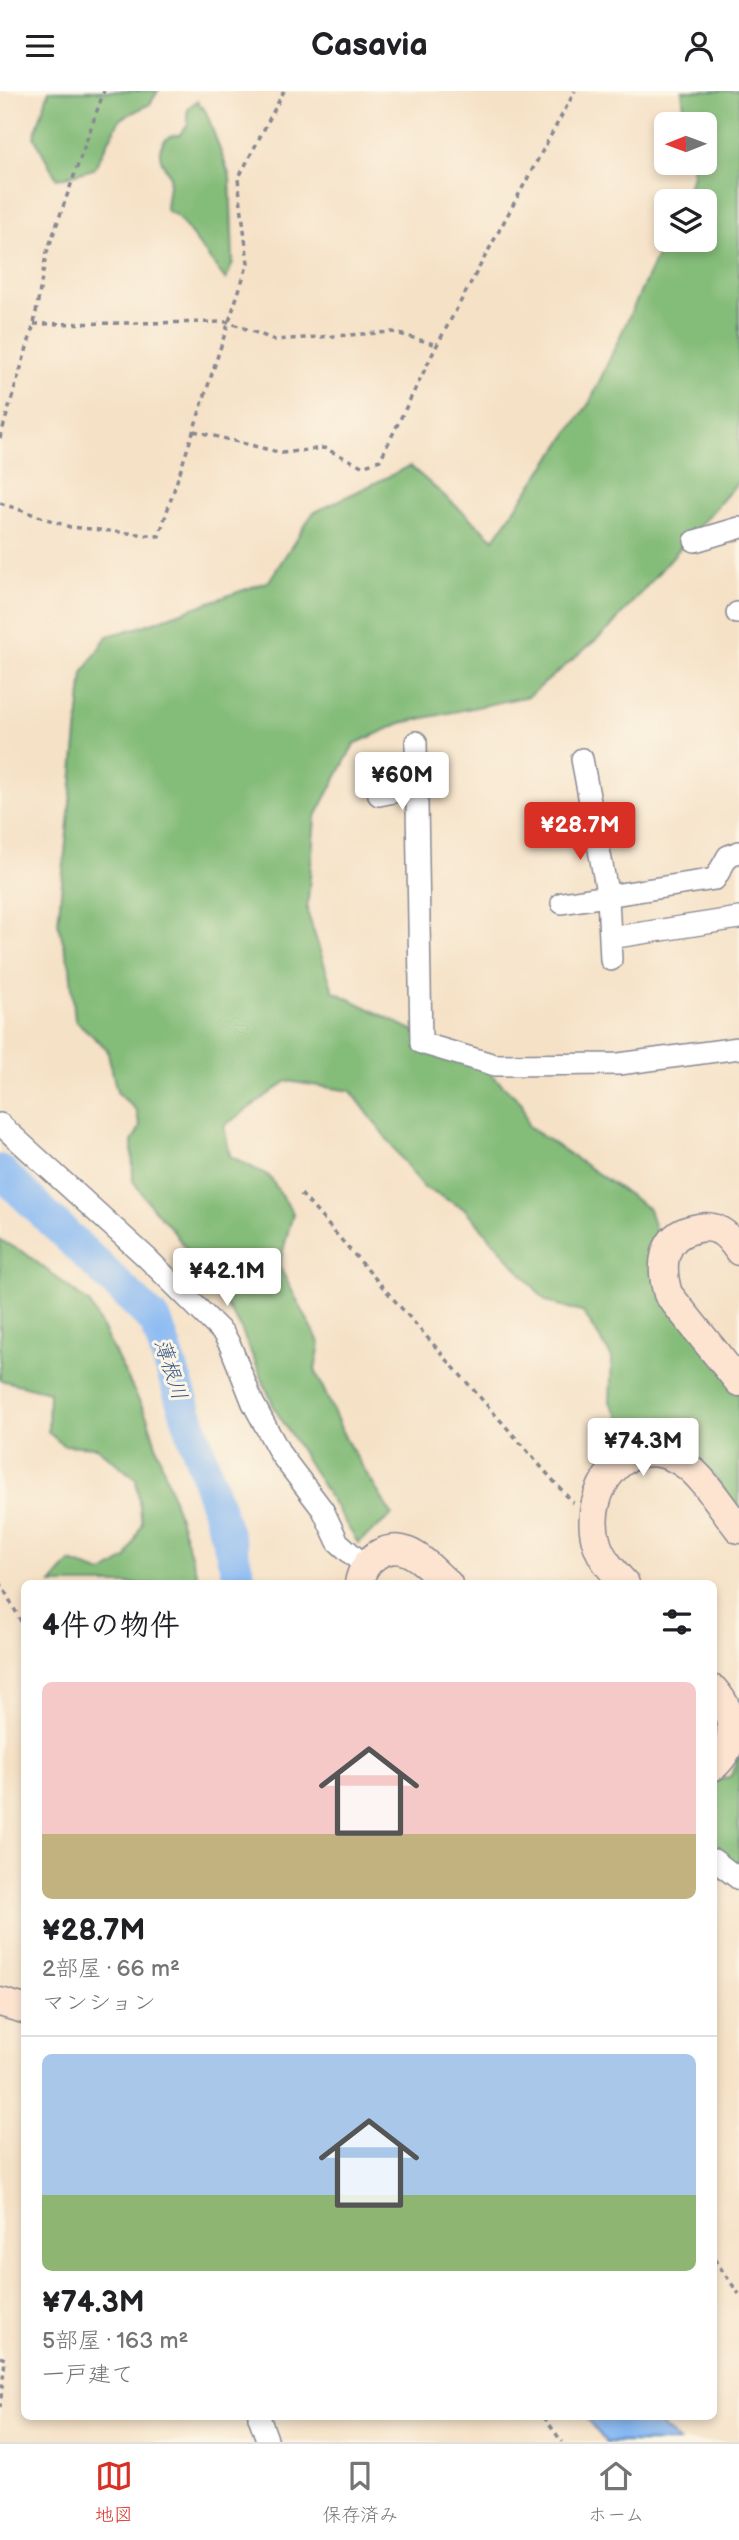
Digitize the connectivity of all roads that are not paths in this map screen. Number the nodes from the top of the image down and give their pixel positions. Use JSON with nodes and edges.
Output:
{"nodes":[{"id":1,"x":739,"y":528,"type":"edge"},
{"id":2,"x":695,"y":541,"type":"dead end"},
{"id":3,"x":416,"y":742,"type":"dead end"},
{"id":4,"x":582,"y":759,"type":"dead end"},
{"id":5,"x":418,"y":787,"type":"junction"},
{"id":6,"x":379,"y":795,"type":"dead end"},
{"id":7,"x":739,"y":852,"type":"edge"},
{"id":8,"x":608,"y":897,"type":"junction"},
{"id":9,"x":562,"y":903,"type":"dead end"},
{"id":10,"x":739,"y":918,"type":"edge"},
{"id":11,"x":610,"y":938,"type":"junction"},
{"id":12,"x":611,"y":960,"type":"dead end"},
{"id":13,"x":739,"y":1048,"type":"edge"},
{"id":14,"x":0,"y":1125,"type":"edge"},
{"id":15,"x":739,"y":1251,"type":"edge"},
{"id":16,"x":739,"y":1382,"type":"edge"},
{"id":17,"x":739,"y":1529,"type":"edge"},
{"id":18,"x":362,"y":1575,"type":"edge"},
{"id":19,"x":443,"y":1580,"type":"edge"},
{"id":20,"x":622,"y":1580,"type":"edge"},
{"id":21,"x":717,"y":1694,"type":"edge"},
{"id":22,"x":717,"y":1763,"type":"edge"},
{"id":23,"x":717,"y":1862,"type":"edge"},
{"id":24,"x":739,"y":1879,"type":"edge"},
{"id":25,"x":0,"y":2002,"type":"edge"},
{"id":26,"x":21,"y":2008,"type":"edge"},
{"id":27,"x":260,"y":2420,"type":"edge"},
{"id":28,"x":268,"y":2442,"type":"edge"}],
"edges":[{"from":1,"to":2,"type":"street"},
{"from":3,"to":5,"type":"street"},
{"from":4,"to":8,"type":"street"},
{"from":5,"to":6,"type":"street"},
{"from":5,"to":13,"type":"street"},
{"from":7,"to":8,"type":"street"},
{"from":8,"to":9,"type":"street"},
{"from":8,"to":11,"type":"street"},
{"from":10,"to":11,"type":"street"},
{"from":11,"to":12,"type":"street"},
{"from":14,"to":18,"type":"street"},
{"from":15,"to":16,"type":"street"},
{"from":17,"to":20,"type":"street"},
{"from":18,"to":19,"type":"street"},
{"from":21,"to":22,"type":"street"},
{"from":23,"to":24,"type":"street"},
{"from":25,"to":26,"type":"street"},
{"from":27,"to":28,"type":"street"}]}
